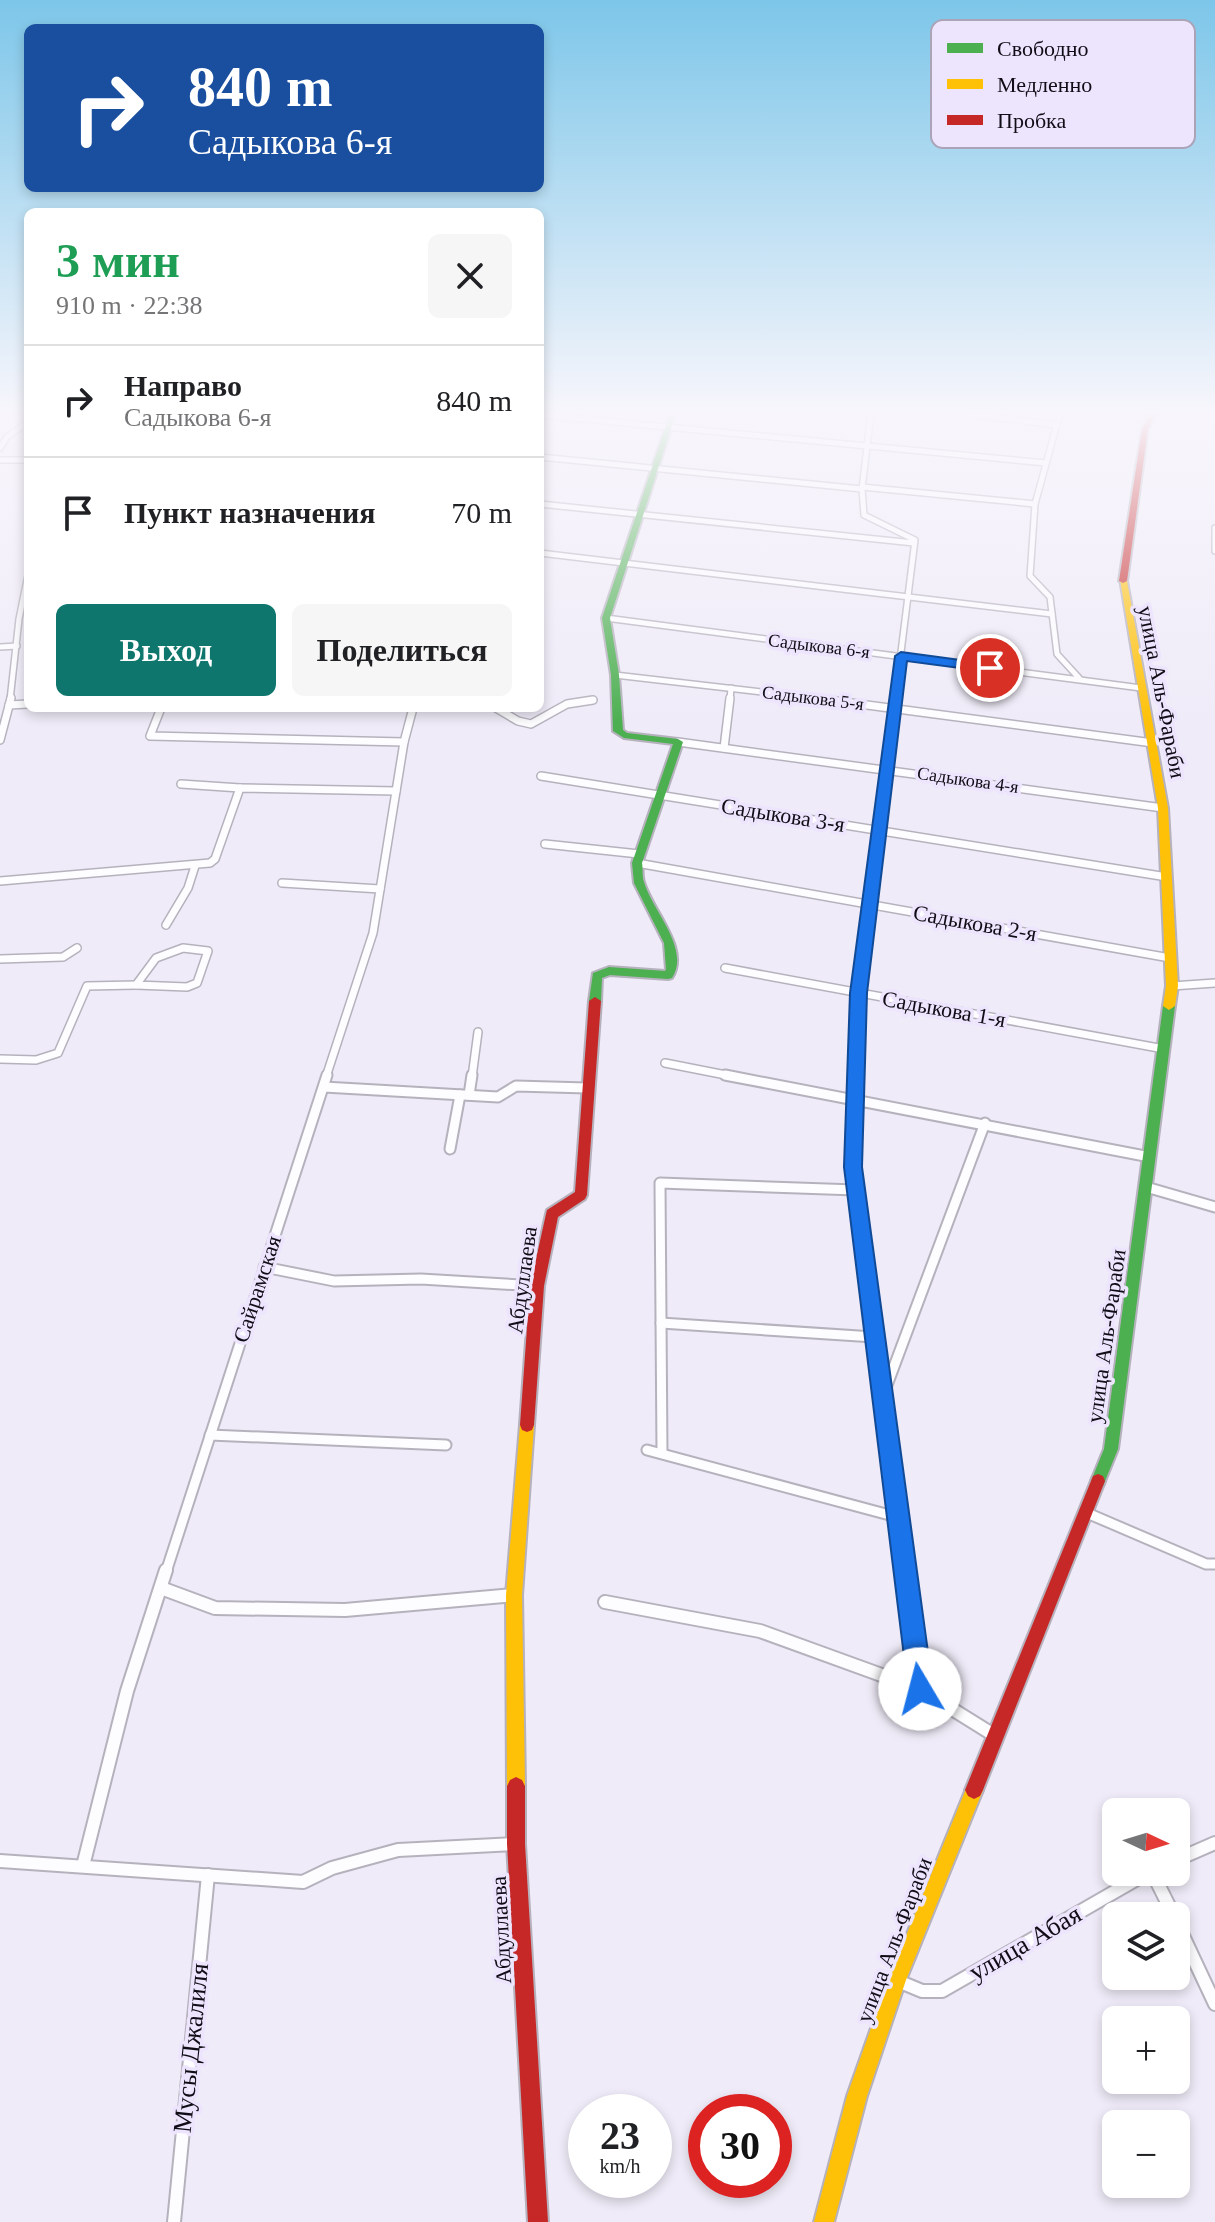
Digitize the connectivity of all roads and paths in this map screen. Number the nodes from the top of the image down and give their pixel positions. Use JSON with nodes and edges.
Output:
{"nodes":[{"id":1,"x":639,"y":517,"type":"edge"},
{"id":2,"x":674,"y":517,"type":"edge"},
{"id":3,"x":867,"y":517,"type":"edge"},
{"id":4,"x":1034,"y":517,"type":"edge"},
{"id":5,"x":1132,"y":517,"type":"edge"},
{"id":6,"x":1215,"y":528,"type":"edge"},
{"id":7,"x":914,"y":543,"type":"junction"},
{"id":8,"x":1215,"y":551,"type":"edge"},
{"id":9,"x":544,"y":553,"type":"edge"},
{"id":10,"x":623,"y":562,"type":"junction"},
{"id":11,"x":908,"y":597,"type":"junction"},
{"id":12,"x":24,"y":601,"type":"edge"},
{"id":13,"x":1052,"y":614,"type":"junction"},
{"id":14,"x":606,"y":618,"type":"junction"},
{"id":15,"x":17,"y":646,"type":"junction"},
{"id":16,"x":0,"y":647,"type":"edge"},
{"id":17,"x":901,"y":656,"type":"junction"},
{"id":18,"x":615,"y":675,"type":"junction"},
{"id":19,"x":1079,"y":679,"type":"junction"},
{"id":20,"x":731,"y":688,"type":"junction"},
{"id":21,"x":1141,"y":688,"type":"junction"},
{"id":22,"x":593,"y":700,"type":"dead end"},
{"id":23,"x":24,"y":704,"type":"edge"},
{"id":24,"x":9,"y":705,"type":"junction"},
{"id":25,"x":896,"y":708,"type":"junction"},
{"id":26,"x":159,"y":712,"type":"edge"},
{"id":27,"x":412,"y":712,"type":"edge"},
{"id":28,"x":503,"y":712,"type":"edge"},
{"id":29,"x":0,"y":740,"type":"edge"},
{"id":30,"x":404,"y":742,"type":"junction"},
{"id":31,"x":678,"y":742,"type":"junction"},
{"id":32,"x":1153,"y":743,"type":"junction"},
{"id":33,"x":724,"y":748,"type":"junction"},
{"id":34,"x":886,"y":769,"type":"junction"},
{"id":35,"x":541,"y":776,"type":"dead end"},
{"id":36,"x":181,"y":784,"type":"dead end"},
{"id":37,"x":240,"y":788,"type":"junction"},
{"id":38,"x":396,"y":791,"type":"junction"},
{"id":39,"x":662,"y":795,"type":"junction"},
{"id":40,"x":1163,"y":808,"type":"junction"},
{"id":41,"x":878,"y":831,"type":"junction"},
{"id":42,"x":545,"y":844,"type":"dead end"},
{"id":43,"x":638,"y":858,"type":"junction"},
{"id":44,"x":195,"y":866,"type":"junction"},
{"id":45,"x":1167,"y":877,"type":"junction"},
{"id":46,"x":0,"y":881,"type":"edge"},
{"id":47,"x":282,"y":883,"type":"dead end"},
{"id":48,"x":380,"y":889,"type":"junction"},
{"id":49,"x":868,"y":904,"type":"junction"},
{"id":50,"x":166,"y":925,"type":"dead end"},
{"id":51,"x":77,"y":948,"type":"dead end"},
{"id":52,"x":1170,"y":958,"type":"junction"},
{"id":53,"x":0,"y":959,"type":"edge"},
{"id":54,"x":725,"y":968,"type":"dead end"},
{"id":55,"x":1215,"y":983,"type":"edge"},
{"id":56,"x":136,"y":986,"type":"junction"},
{"id":57,"x":1172,"y":986,"type":"junction"},
{"id":58,"x":858,"y":993,"type":"junction"},
{"id":59,"x":478,"y":1032,"type":"dead end"},
{"id":60,"x":1164,"y":1049,"type":"junction"},
{"id":61,"x":0,"y":1059,"type":"edge"},
{"id":62,"x":665,"y":1063,"type":"dead end"},
{"id":63,"x":324,"y":1087,"type":"junction"},
{"id":64,"x":587,"y":1088,"type":"junction"},
{"id":65,"x":464,"y":1095,"type":"junction"},
{"id":66,"x":855,"y":1097,"type":"junction"},
{"id":67,"x":985,"y":1123,"type":"junction"},
{"id":68,"x":450,"y":1149,"type":"dead end"},
{"id":69,"x":1150,"y":1157,"type":"junction"},
{"id":70,"x":1146,"y":1187,"type":"junction"},
{"id":71,"x":856,"y":1190,"type":"junction"},
{"id":72,"x":1215,"y":1207,"type":"edge"},
{"id":73,"x":264,"y":1267,"type":"junction"},
{"id":74,"x":537,"y":1286,"type":"junction"},
{"id":75,"x":661,"y":1323,"type":"junction"},
{"id":76,"x":874,"y":1337,"type":"junction"},
{"id":77,"x":882,"y":1399,"type":"junction"},
{"id":78,"x":210,"y":1435,"type":"junction"},
{"id":79,"x":446,"y":1445,"type":"dead end"},
{"id":80,"x":647,"y":1450,"type":"dead end"},
{"id":81,"x":662,"y":1453,"type":"junction"},
{"id":82,"x":1087,"y":1513,"type":"junction"},
{"id":83,"x":897,"y":1517,"type":"junction"},
{"id":84,"x":1215,"y":1564,"type":"edge"},
{"id":85,"x":161,"y":1588,"type":"junction"},
{"id":86,"x":514,"y":1595,"type":"junction"},
{"id":87,"x":605,"y":1602,"type":"dead end"},
{"id":88,"x":920,"y":1689,"type":"junction"},
{"id":89,"x":997,"y":1737,"type":"junction"},
{"id":90,"x":1215,"y":1843,"type":"edge"},
{"id":91,"x":516,"y":1844,"type":"junction"},
{"id":92,"x":1190,"y":1854,"type":"edge"},
{"id":93,"x":0,"y":1861,"type":"edge"},
{"id":94,"x":83,"y":1866,"type":"junction"},
{"id":95,"x":208,"y":1875,"type":"junction"},
{"id":96,"x":1126,"y":1886,"type":"edge"},
{"id":97,"x":1190,"y":1950,"type":"edge"},
{"id":98,"x":897,"y":1980,"type":"junction"},
{"id":99,"x":1215,"y":2004,"type":"edge"},
{"id":100,"x":174,"y":2222,"type":"edge"},
{"id":101,"x":538,"y":2222,"type":"edge"},
{"id":102,"x":824,"y":2222,"type":"edge"}],
"edges":[{"from":1,"to":10,"type":"street"},
{"from":2,"to":7,"type":"street"},
{"from":3,"to":7,"type":"street"},
{"from":4,"to":13,"type":"street"},
{"from":5,"to":21,"type":"street","name":"улица Аль-Фараби"},
{"from":6,"to":8,"type":"street"},
{"from":7,"to":11,"type":"street"},
{"from":9,"to":10,"type":"street"},
{"from":10,"to":11,"type":"street"},
{"from":10,"to":14,"type":"street"},
{"from":11,"to":13,"type":"street"},
{"from":11,"to":17,"type":"street"},
{"from":12,"to":15,"type":"street"},
{"from":13,"to":19,"type":"street"},
{"from":14,"to":17,"type":"street","name":"Садыкова 6-я"},
{"from":14,"to":18,"type":"street"},
{"from":15,"to":16,"type":"street"},
{"from":15,"to":24,"type":"street"},
{"from":17,"to":19,"type":"street","name":"Садыкова 6-я"},
{"from":17,"to":25,"type":"street"},
{"from":18,"to":20,"type":"street","name":"Садыкова 5-я"},
{"from":18,"to":31,"type":"street"},
{"from":19,"to":21,"type":"street","name":"Садыкова 6-я"},
{"from":20,"to":25,"type":"street","name":"Садыкова 5-я"},
{"from":20,"to":33,"type":"street"},
{"from":21,"to":32,"type":"street","name":"улица Аль-Фараби"},
{"from":22,"to":28,"type":"street"},
{"from":23,"to":24,"type":"street"},
{"from":24,"to":29,"type":"street"},
{"from":25,"to":32,"type":"street","name":"Садыкова 5-я"},
{"from":25,"to":34,"type":"street"},
{"from":26,"to":30,"type":"street"},
{"from":27,"to":30,"type":"street","name":"Сайрамская"},
{"from":30,"to":38,"type":"street","name":"Сайрамская"},
{"from":31,"to":33,"type":"street","name":"Садыкова 4-я"},
{"from":31,"to":39,"type":"street"},
{"from":32,"to":40,"type":"street","name":"улица Аль-Фараби"},
{"from":33,"to":34,"type":"street","name":"Садыкова 4-я"},
{"from":34,"to":40,"type":"street","name":"Садыкова 4-я"},
{"from":34,"to":41,"type":"street"},
{"from":35,"to":39,"type":"street","name":"Садыкова 3-я"},
{"from":36,"to":37,"type":"street"},
{"from":37,"to":38,"type":"street"},
{"from":37,"to":44,"type":"street"},
{"from":38,"to":48,"type":"street","name":"Сайрамская"},
{"from":39,"to":41,"type":"street","name":"Садыкова 3-я"},
{"from":39,"to":43,"type":"street"},
{"from":40,"to":45,"type":"street","name":"улица Аль-Фараби"},
{"from":41,"to":45,"type":"street","name":"Садыкова 3-я"},
{"from":41,"to":49,"type":"street"},
{"from":42,"to":43,"type":"street","name":"Садыкова 2-я"},
{"from":43,"to":49,"type":"street","name":"Садыкова 2-я"},
{"from":43,"to":64,"type":"street","name":"Абдуллаева"},
{"from":44,"to":46,"type":"street"},
{"from":44,"to":50,"type":"street"},
{"from":45,"to":52,"type":"street","name":"улица Аль-Фараби"},
{"from":47,"to":48,"type":"street"},
{"from":48,"to":63,"type":"street","name":"Сайрамская"},
{"from":49,"to":52,"type":"street","name":"Садыкова 2-я"},
{"from":49,"to":58,"type":"street"},
{"from":51,"to":53,"type":"street"},
{"from":52,"to":57,"type":"street","name":"улица Аль-Фараби"},
{"from":54,"to":58,"type":"street","name":"Садыкова 1-я"},
{"from":55,"to":57,"type":"street"},
{"from":56,"to":56,"type":"street"},
{"from":56,"to":61,"type":"street"},
{"from":57,"to":60,"type":"street","name":"улица Аль-Фараби"},
{"from":58,"to":60,"type":"street","name":"Садыкова 1-я"},
{"from":58,"to":66,"type":"street"},
{"from":59,"to":65,"type":"street"},
{"from":60,"to":69,"type":"street","name":"улица Аль-Фараби"},
{"from":62,"to":66,"type":"street"},
{"from":63,"to":65,"type":"street"},
{"from":63,"to":73,"type":"street","name":"Сайрамская"},
{"from":64,"to":65,"type":"street"},
{"from":64,"to":74,"type":"street","name":"Абдуллаева"},
{"from":65,"to":68,"type":"street"},
{"from":66,"to":67,"type":"street"},
{"from":66,"to":71,"type":"street"},
{"from":67,"to":69,"type":"street"},
{"from":67,"to":77,"type":"street"},
{"from":69,"to":70,"type":"street","name":"улица Аль-Фараби"},
{"from":70,"to":72,"type":"street"},
{"from":70,"to":82,"type":"street","name":"улица Аль-Фараби"},
{"from":71,"to":75,"type":"street"},
{"from":71,"to":76,"type":"street"},
{"from":73,"to":74,"type":"street"},
{"from":73,"to":78,"type":"street","name":"Сайрамская"},
{"from":74,"to":86,"type":"street","name":"Абдуллаева"},
{"from":75,"to":76,"type":"street"},
{"from":75,"to":81,"type":"street"},
{"from":76,"to":77,"type":"street"},
{"from":77,"to":83,"type":"street"},
{"from":78,"to":79,"type":"street"},
{"from":78,"to":85,"type":"street","name":"Сайрамская"},
{"from":80,"to":81,"type":"street"},
{"from":81,"to":83,"type":"street"},
{"from":82,"to":84,"type":"street"},
{"from":82,"to":89,"type":"street","name":"улица Аль-Фараби"},
{"from":83,"to":88,"type":"street"},
{"from":85,"to":86,"type":"street"},
{"from":85,"to":94,"type":"street","name":"Сайрамская"},
{"from":86,"to":91,"type":"street","name":"Абдуллаева"},
{"from":87,"to":88,"type":"street"},
{"from":88,"to":89,"type":"street"},
{"from":89,"to":98,"type":"street","name":"улица Аль-Фараби"},
{"from":90,"to":92,"type":"street"},
{"from":91,"to":95,"type":"street"},
{"from":91,"to":101,"type":"street","name":"Абдуллаева"},
{"from":93,"to":94,"type":"street"},
{"from":94,"to":95,"type":"street"},
{"from":95,"to":100,"type":"street","name":"Мусы Джалиля"},
{"from":96,"to":98,"type":"street","name":"улица Абая"},
{"from":97,"to":99,"type":"street"},
{"from":98,"to":102,"type":"street","name":"улица Аль-Фараби"}]}
